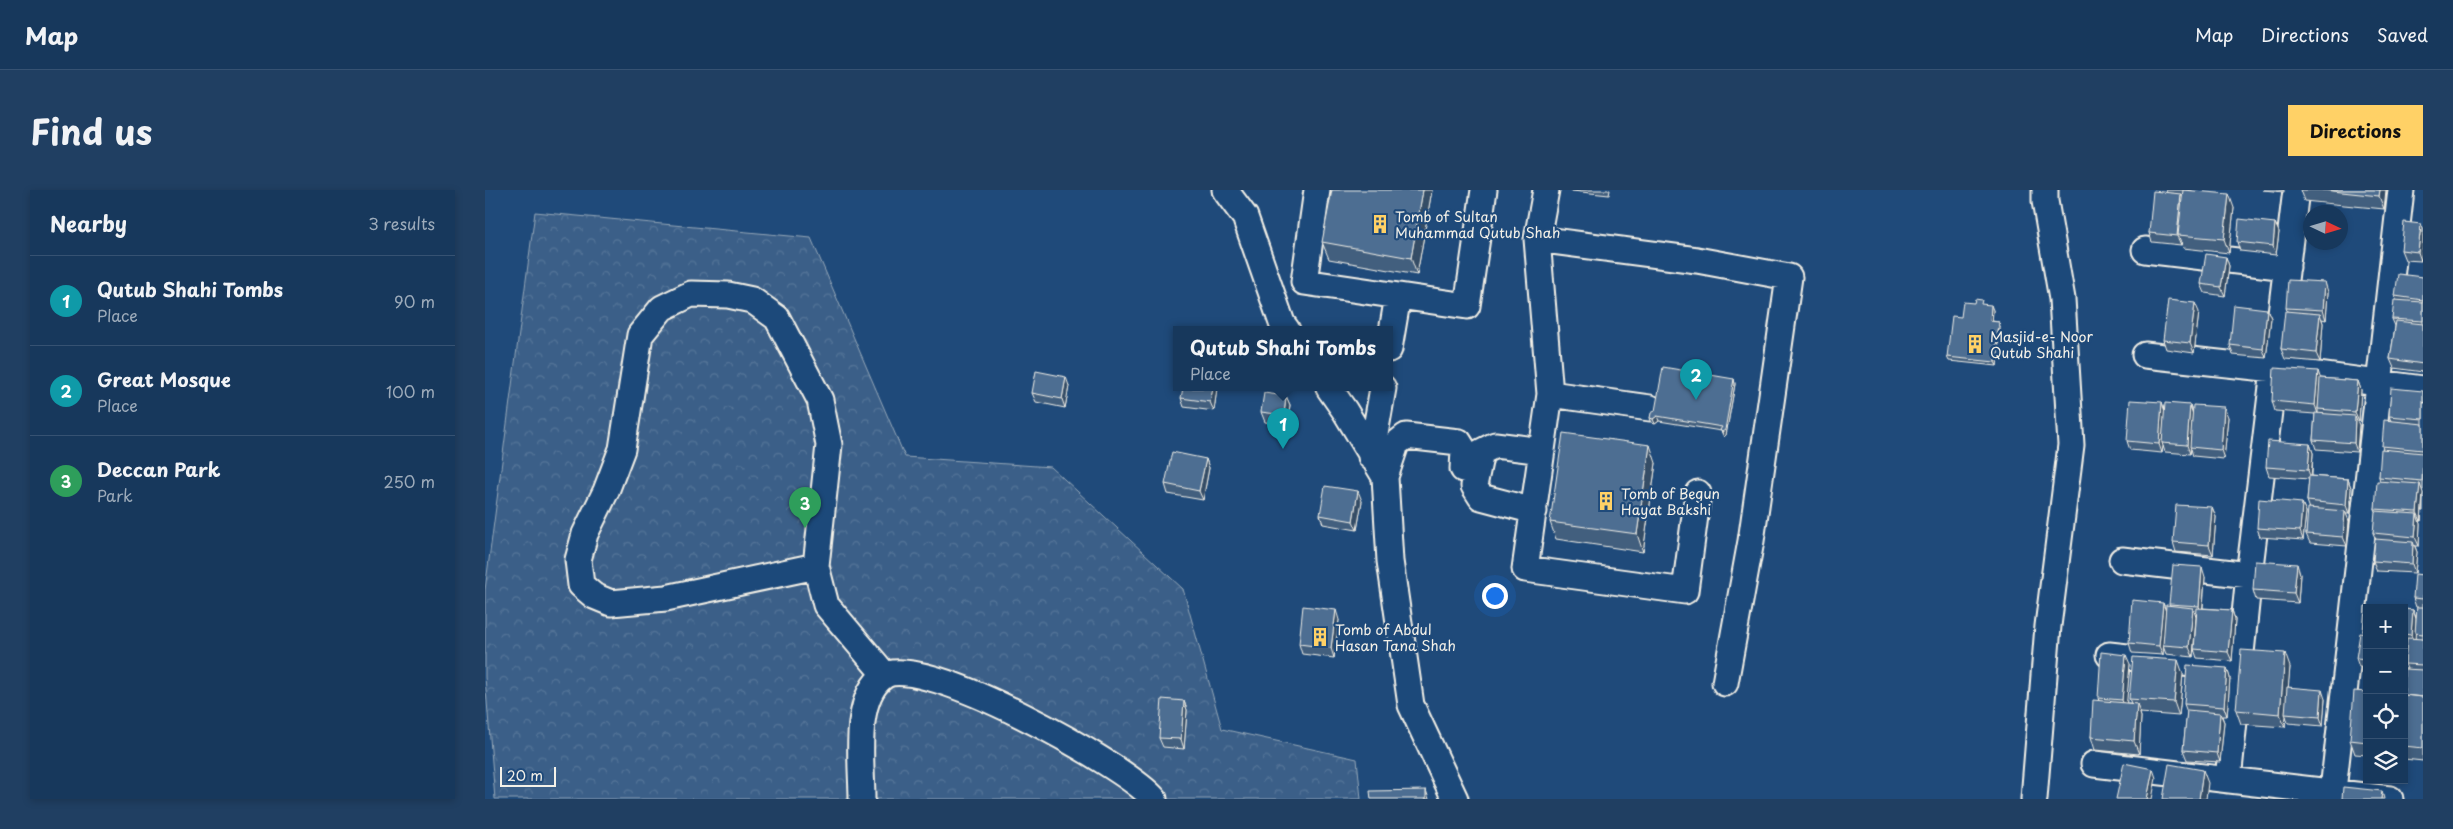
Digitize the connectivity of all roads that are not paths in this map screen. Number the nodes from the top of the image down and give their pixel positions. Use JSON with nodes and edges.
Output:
{"nodes":[{"id":1,"x":1225,"y":190,"type":"edge"},
{"id":2,"x":1317,"y":190,"type":"edge"},
{"id":3,"x":1484,"y":190,"type":"edge"},
{"id":4,"x":1546,"y":190,"type":"edge"},
{"id":5,"x":2045,"y":190,"type":"edge"},
{"id":6,"x":2296,"y":190,"type":"edge"},
{"id":7,"x":2401,"y":190,"type":"edge"},
{"id":8,"x":1537,"y":239,"type":"junction"},
{"id":9,"x":2145,"y":250,"type":"dead end"},
{"id":10,"x":2287,"y":267,"type":"junction"},
{"id":11,"x":1398,"y":296,"type":"junction"},
{"id":12,"x":1284,"y":326,"type":"edge"},
{"id":13,"x":1393,"y":326,"type":"edge"},
{"id":14,"x":2145,"y":355,"type":"dead end"},
{"id":15,"x":2274,"y":369,"type":"junction"},
{"id":16,"x":2379,"y":384,"type":"junction"},
{"id":17,"x":2423,"y":390,"type":"edge"},
{"id":18,"x":1331,"y":391,"type":"edge"},
{"id":19,"x":1382,"y":391,"type":"edge"},
{"id":20,"x":1550,"y":394,"type":"junction"},
{"id":21,"x":1650,"y":408,"type":"dead end"},
{"id":22,"x":1542,"y":451,"type":"junction"},
{"id":23,"x":1371,"y":457,"type":"junction"},
{"id":24,"x":1476,"y":470,"type":"junction"},
{"id":25,"x":1385,"y":478,"type":"junction"},
{"id":26,"x":1698,"y":493,"type":"dead end"},
{"id":27,"x":1533,"y":511,"type":"junction"},
{"id":28,"x":2122,"y":560,"type":"dead end"},
{"id":29,"x":816,"y":566,"type":"junction"},
{"id":30,"x":2249,"y":575,"type":"junction"},
{"id":31,"x":2109,"y":656,"type":"edge"},
{"id":32,"x":2239,"y":669,"type":"junction"},
{"id":33,"x":885,"y":675,"type":"junction"},
{"id":34,"x":1725,"y":682,"type":"dead end"},
{"id":35,"x":2094,"y":764,"type":"dead end"},
{"id":36,"x":2228,"y":780,"type":"junction"},
{"id":37,"x":2333,"y":796,"type":"edge"},
{"id":38,"x":862,"y":799,"type":"edge"},
{"id":39,"x":1154,"y":799,"type":"edge"},
{"id":40,"x":1455,"y":799,"type":"edge"},
{"id":41,"x":2034,"y":799,"type":"edge"},
{"id":42,"x":2391,"y":799,"type":"edge"}],
"edges":[{"from":1,"to":12,"type":"street"},
{"from":2,"to":11,"type":"street"},
{"from":3,"to":11,"type":"street"},
{"from":4,"to":8,"type":"street"},
{"from":5,"to":41,"type":"street"},
{"from":6,"to":10,"type":"street"},
{"from":7,"to":16,"type":"street"},
{"from":8,"to":20,"type":"street"},
{"from":8,"to":34,"type":"street"},
{"from":9,"to":10,"type":"street"},
{"from":10,"to":15,"type":"street"},
{"from":11,"to":13,"type":"street"},
{"from":14,"to":15,"type":"street"},
{"from":15,"to":16,"type":"street"},
{"from":15,"to":30,"type":"street"},
{"from":16,"to":17,"type":"street"},
{"from":16,"to":37,"type":"street"},
{"from":18,"to":23,"type":"street"},
{"from":19,"to":23,"type":"street"},
{"from":20,"to":21,"type":"street"},
{"from":20,"to":22,"type":"street"},
{"from":22,"to":24,"type":"street"},
{"from":22,"to":27,"type":"street"},
{"from":23,"to":25,"type":"street"},
{"from":24,"to":25,"type":"street"},
{"from":24,"to":27,"type":"street"},
{"from":25,"to":40,"type":"street"},
{"from":26,"to":27,"type":"street"},
{"from":28,"to":30,"type":"street"},
{"from":29,"to":29,"type":"street"},
{"from":29,"to":33,"type":"street"},
{"from":30,"to":32,"type":"street"},
{"from":31,"to":32,"type":"street"},
{"from":32,"to":36,"type":"street"},
{"from":33,"to":38,"type":"street"},
{"from":33,"to":39,"type":"street"},
{"from":35,"to":36,"type":"street"},
{"from":36,"to":37,"type":"street"},
{"from":37,"to":42,"type":"street"}]}
